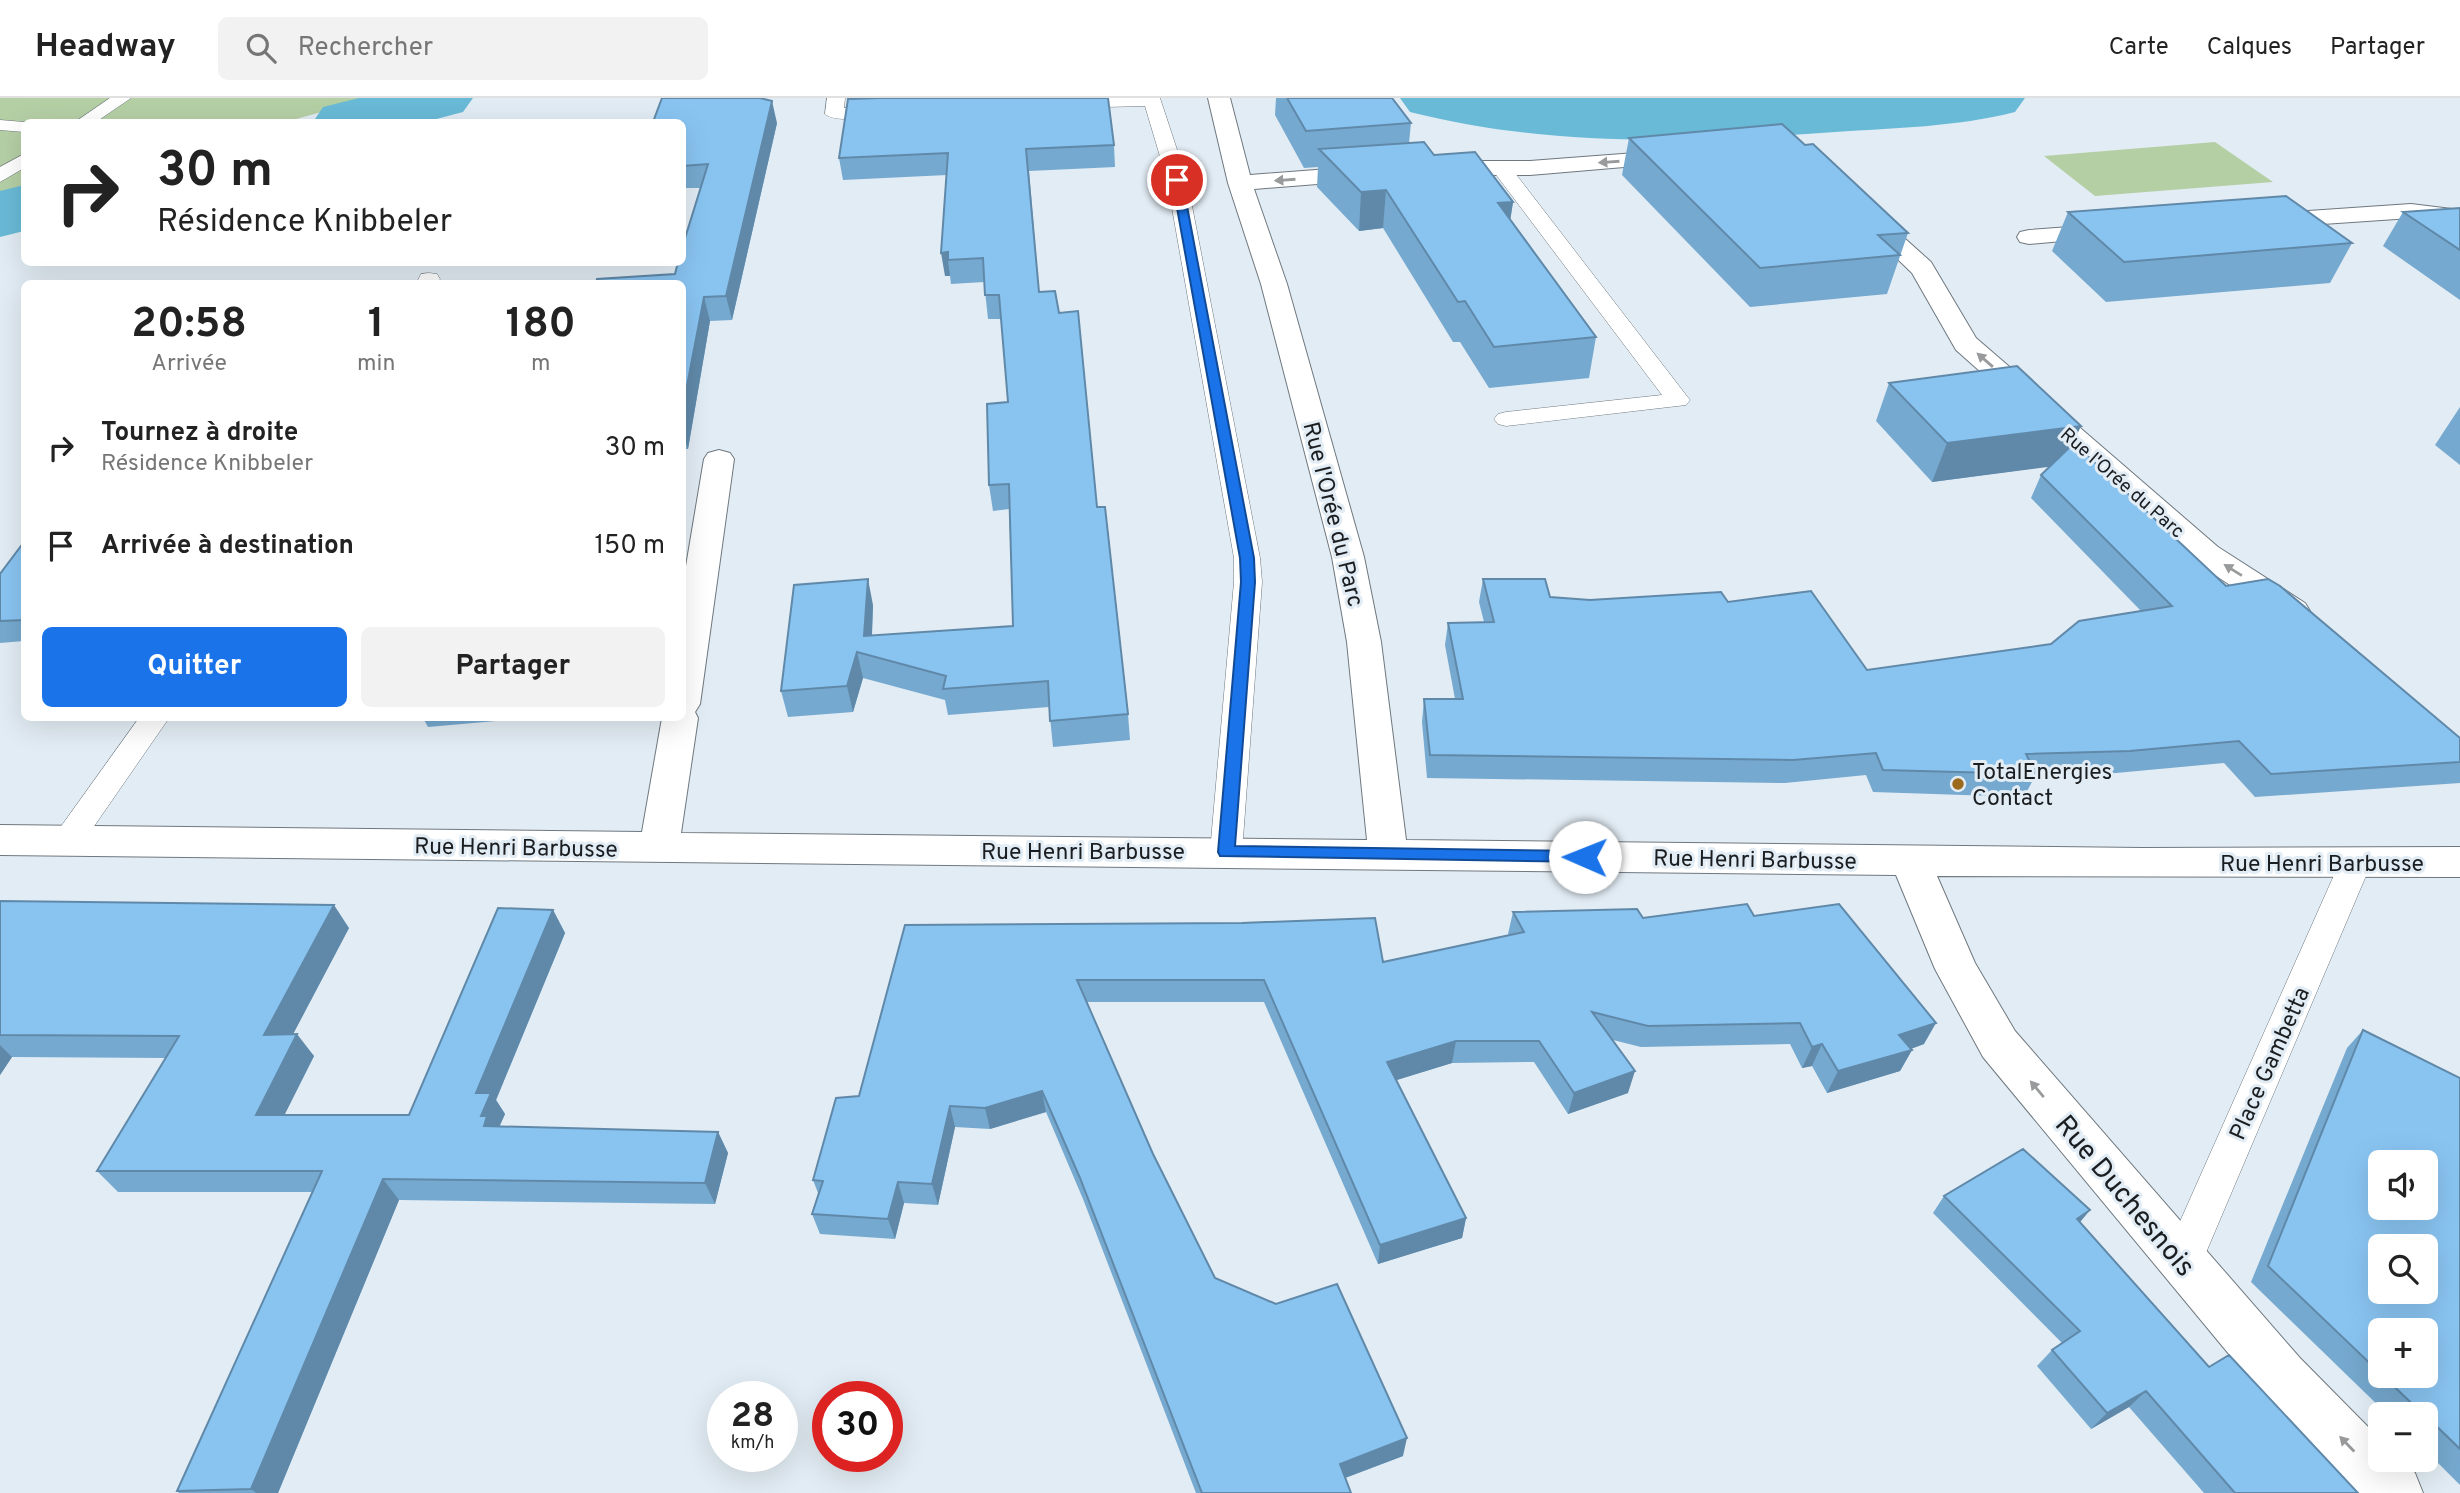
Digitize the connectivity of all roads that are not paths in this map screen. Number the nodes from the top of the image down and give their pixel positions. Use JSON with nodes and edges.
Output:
{"nodes":[{"id":1,"x":122,"y":98,"type":"edge"},
{"id":2,"x":836,"y":98,"type":"edge"},
{"id":3,"x":1219,"y":98,"type":"edge"},
{"id":4,"x":1151,"y":99,"type":"edge"},
{"id":5,"x":1041,"y":104,"type":"edge"},
{"id":6,"x":903,"y":111,"type":"edge"},
{"id":7,"x":89,"y":119,"type":"edge"},
{"id":8,"x":0,"y":125,"type":"edge"},
{"id":9,"x":21,"y":127,"type":"edge"},
{"id":10,"x":1707,"y":154,"type":"edge"},
{"id":11,"x":21,"y":162,"type":"edge"},
{"id":12,"x":1501,"y":168,"type":"junction"},
{"id":13,"x":0,"y":176,"type":"edge"},
{"id":14,"x":1240,"y":183,"type":"junction"},
{"id":15,"x":1849,"y":202,"type":"edge"},
{"id":16,"x":2460,"y":216,"type":"edge"},
{"id":17,"x":2246,"y":222,"type":"edge"},
{"id":18,"x":2138,"y":230,"type":"edge"},
{"id":19,"x":2029,"y":237,"type":"dead end"},
{"id":20,"x":1506,"y":419,"type":"dead end"},
{"id":21,"x":719,"y":459,"type":"dead end"},
{"id":22,"x":2311,"y":625,"type":"edge"},
{"id":23,"x":686,"y":678,"type":"edge"},
{"id":24,"x":152,"y":721,"type":"edge"},
{"id":25,"x":680,"y":721,"type":"edge"},
{"id":26,"x":0,"y":840,"type":"edge"},
{"id":27,"x":68,"y":840,"type":"junction"},
{"id":28,"x":659,"y":849,"type":"junction"},
{"id":29,"x":1226,"y":852,"type":"junction"},
{"id":30,"x":1388,"y":854,"type":"junction"},
{"id":31,"x":1910,"y":861,"type":"junction"},
{"id":32,"x":2460,"y":862,"type":"edge"},
{"id":33,"x":2356,"y":864,"type":"junction"},
{"id":34,"x":2182,"y":1262,"type":"junction"},
{"id":35,"x":2395,"y":1493,"type":"edge"}],
"edges":[{"from":1,"to":7,"type":"lane"},
{"from":2,"to":6,"type":"lane"},
{"from":3,"to":14,"type":"street","name":"Rue l'Orée du Parc"},
{"from":4,"to":5,"type":"lane"},
{"from":4,"to":29,"type":"lane"},
{"from":8,"to":9,"type":"lane"},
{"from":10,"to":12,"type":"street","one_way":true},
{"from":11,"to":13,"type":"lane"},
{"from":12,"to":14,"type":"street","one_way":true},
{"from":12,"to":20,"type":"lane"},
{"from":14,"to":30,"type":"street","name":"Rue l'Orée du Parc"},
{"from":22,"to":15,"type":"street","name":"Rue l'Orée du Parc","one_way":true},
{"from":16,"to":17,"type":"street"},
{"from":18,"to":19,"type":"street"},
{"from":21,"to":23,"type":"street"},
{"from":24,"to":27,"type":"lane"},
{"from":25,"to":28,"type":"street"},
{"from":26,"to":27,"type":"street","name":"Rue Henri Barbusse"},
{"from":27,"to":28,"type":"street","name":"Rue Henri Barbusse"},
{"from":28,"to":29,"type":"street","name":"Rue Henri Barbusse"},
{"from":29,"to":30,"type":"street","name":"Rue Henri Barbusse"},
{"from":30,"to":31,"type":"street","name":"Rue Henri Barbusse"},
{"from":31,"to":33,"type":"street","name":"Rue Henri Barbusse"},
{"from":34,"to":31,"type":"street","name":"Rue Duchesnois","one_way":true},
{"from":32,"to":33,"type":"street","name":"Rue Henri Barbusse"},
{"from":33,"to":34,"type":"lane","name":"Place Gambetta"},
{"from":35,"to":34,"type":"street","name":"Rue Duchesnois","one_way":true}]}
